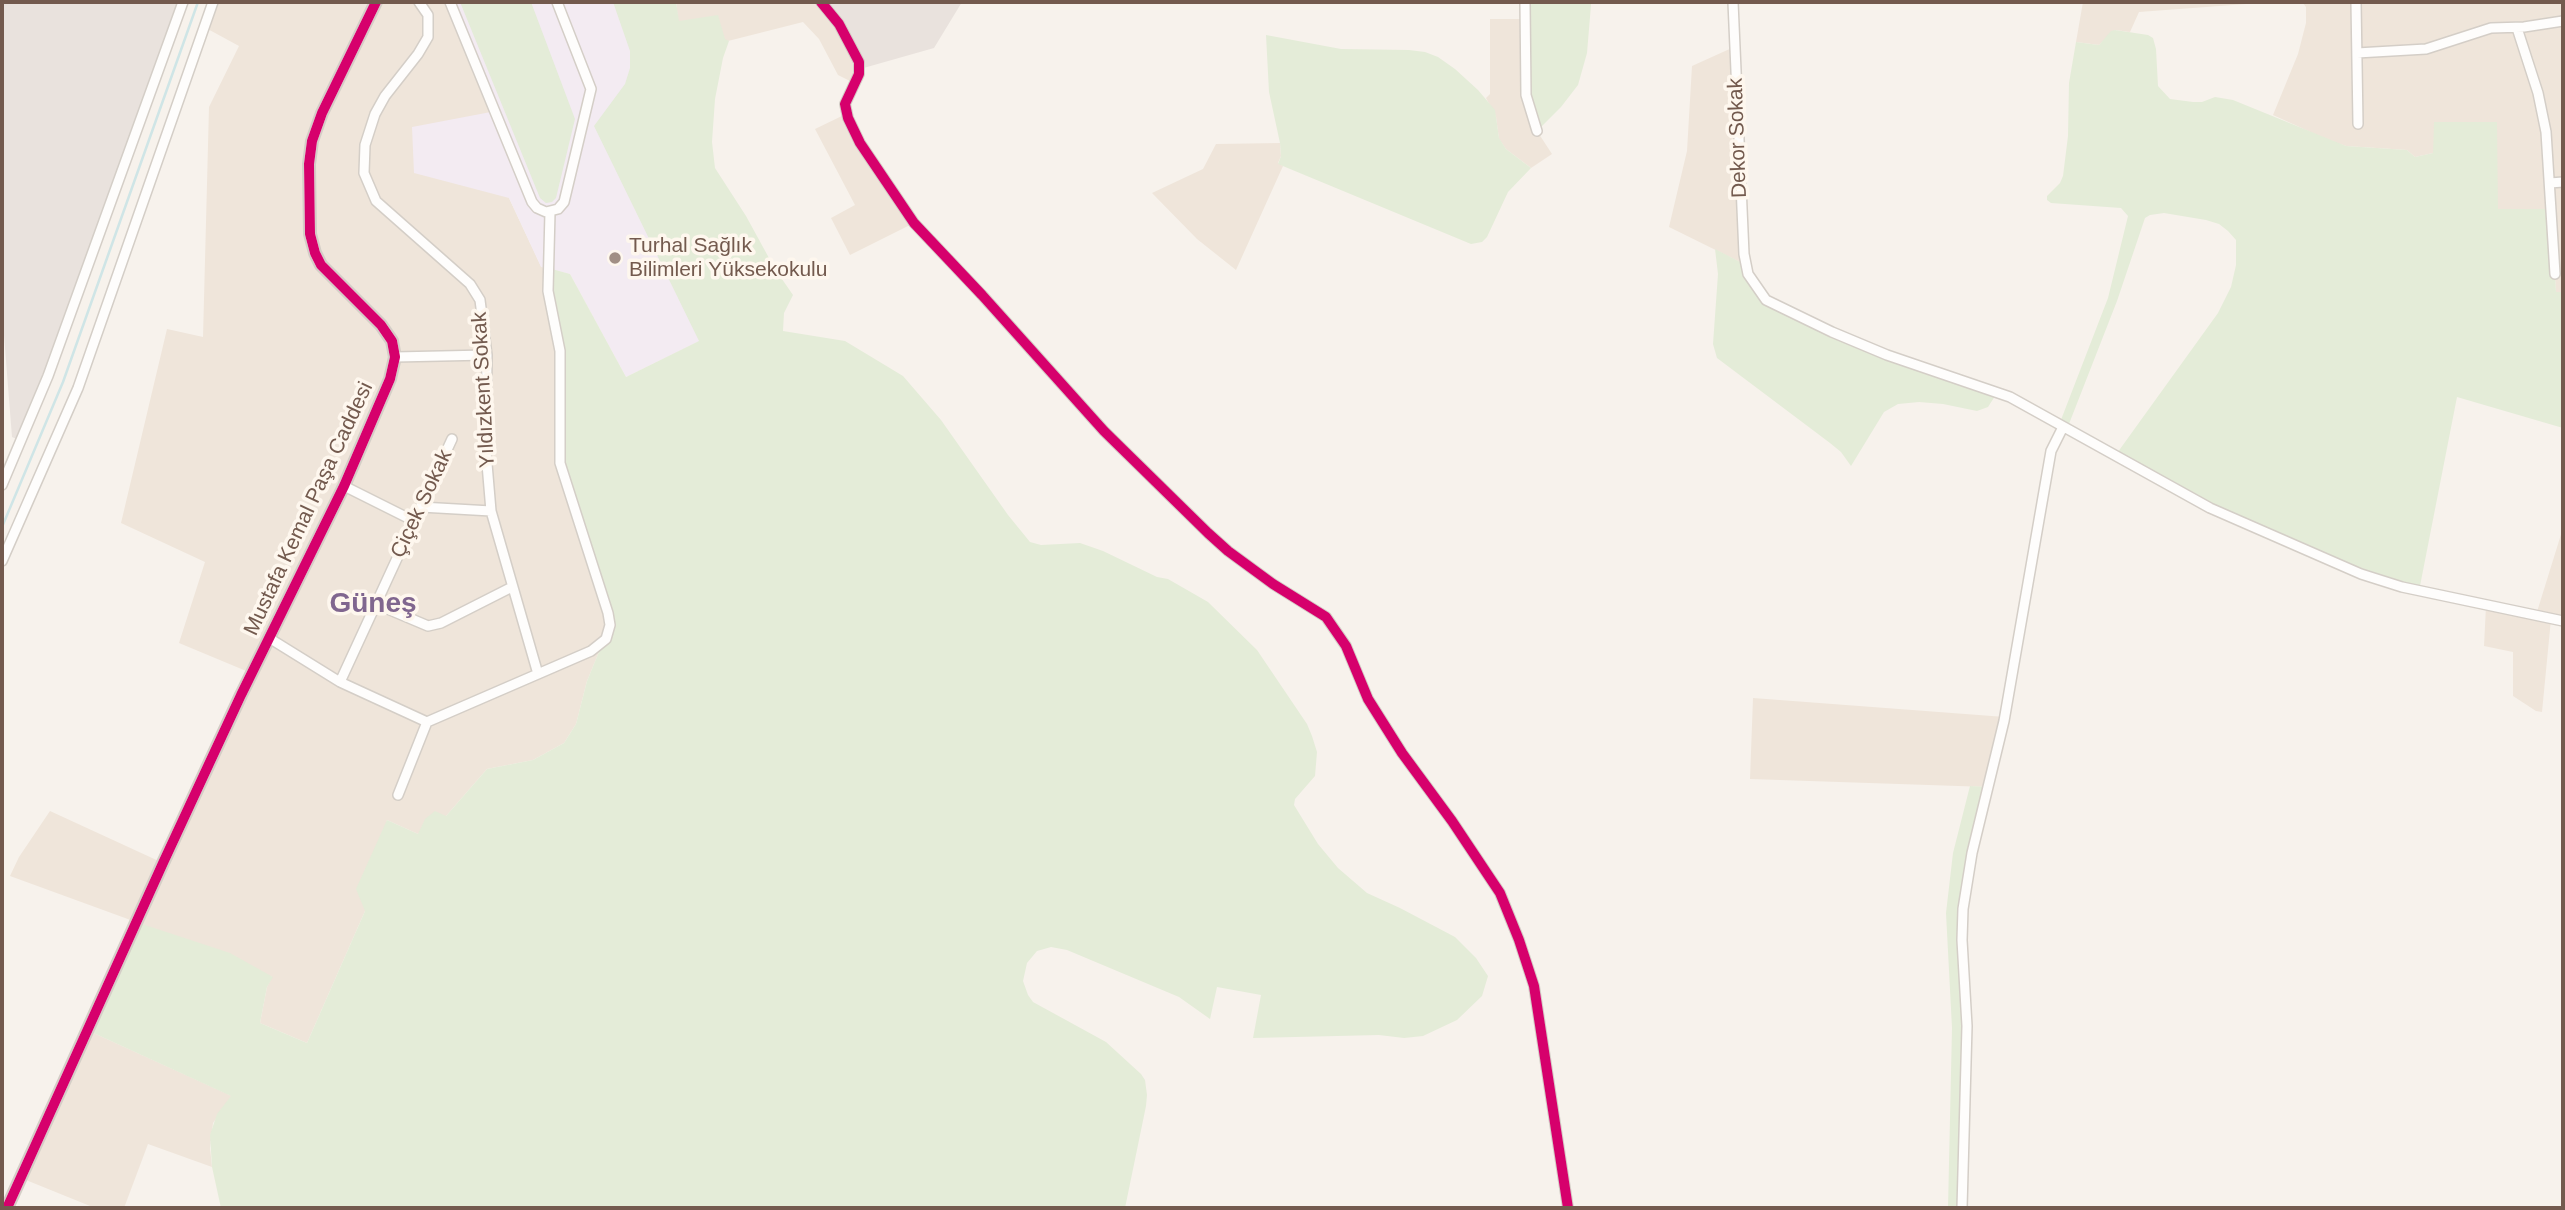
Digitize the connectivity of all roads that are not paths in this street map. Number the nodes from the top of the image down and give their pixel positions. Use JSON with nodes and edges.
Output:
{"nodes":[{"id":1,"x":183,"y":2,"type":"edge"},
{"id":2,"x":213,"y":2,"type":"edge"},
{"id":3,"x":376,"y":2,"type":"edge"},
{"id":4,"x":419,"y":2,"type":"edge"},
{"id":5,"x":450,"y":2,"type":"edge"},
{"id":6,"x":557,"y":2,"type":"edge"},
{"id":7,"x":821,"y":2,"type":"edge"},
{"id":8,"x":1525,"y":2,"type":"edge"},
{"id":9,"x":1733,"y":2,"type":"edge"},
{"id":10,"x":2356,"y":2,"type":"edge"},
{"id":11,"x":2563,"y":21,"type":"edge"},
{"id":12,"x":2517,"y":28,"type":"junction"},
{"id":13,"x":2357,"y":53,"type":"junction"},
{"id":14,"x":2358,"y":124,"type":"dead end"},
{"id":15,"x":1537,"y":131,"type":"dead end"},
{"id":16,"x":2563,"y":182,"type":"edge"},
{"id":17,"x":2550,"y":183,"type":"junction"},
{"id":18,"x":550,"y":212,"type":"junction"},
{"id":19,"x":2555,"y":274,"type":"dead end"},
{"id":20,"x":487,"y":355,"type":"junction"},
{"id":21,"x":395,"y":357,"type":"junction"},
{"id":22,"x":2063,"y":427,"type":"junction"},
{"id":23,"x":452,"y":439,"type":"dead end"},
{"id":24,"x":2,"y":485,"type":"edge"},
{"id":25,"x":344,"y":486,"type":"junction"},
{"id":26,"x":421,"y":506,"type":"junction"},
{"id":27,"x":491,"y":511,"type":"junction"},
{"id":28,"x":414,"y":520,"type":"junction"},
{"id":29,"x":2,"y":561,"type":"edge"},
{"id":30,"x":513,"y":587,"type":"junction"},
{"id":31,"x":376,"y":604,"type":"junction"},
{"id":32,"x":2563,"y":621,"type":"edge"},
{"id":33,"x":269,"y":639,"type":"junction"},
{"id":34,"x":538,"y":674,"type":"junction"},
{"id":35,"x":340,"y":682,"type":"junction"},
{"id":36,"x":427,"y":722,"type":"junction"},
{"id":37,"x":398,"y":795,"type":"dead end"},
{"id":38,"x":7,"y":1208,"type":"edge"},
{"id":39,"x":1569,"y":1208,"type":"edge"},
{"id":40,"x":1962,"y":1208,"type":"edge"}],
"edges":[{"from":1,"to":24,"type":"street"},
{"from":2,"to":29,"type":"street"},
{"from":3,"to":21,"type":"street"},
{"from":4,"to":20,"type":"street","name":"Yıldızkent Sokak"},
{"from":5,"to":18,"type":"street"},
{"from":6,"to":18,"type":"street"},
{"from":7,"to":39,"type":"street"},
{"from":8,"to":15,"type":"street"},
{"from":9,"to":22,"type":"street","name":"Dekor Sokak"},
{"from":10,"to":13,"type":"street"},
{"from":11,"to":12,"type":"street"},
{"from":12,"to":13,"type":"street"},
{"from":12,"to":17,"type":"street"},
{"from":13,"to":14,"type":"street"},
{"from":16,"to":17,"type":"street"},
{"from":17,"to":19,"type":"street"},
{"from":18,"to":34,"type":"street"},
{"from":20,"to":21,"type":"street"},
{"from":20,"to":27,"type":"street","name":"Yıldızkent Sokak"},
{"from":21,"to":25,"type":"street","name":"Mustafa Kemal Paşa Caddesi"},
{"from":22,"to":32,"type":"street"},
{"from":22,"to":40,"type":"street"},
{"from":23,"to":26,"type":"street","name":"Çiçek Sokak"},
{"from":25,"to":28,"type":"street"},
{"from":25,"to":33,"type":"street","name":"Mustafa Kemal Paşa Caddesi"},
{"from":26,"to":27,"type":"street"},
{"from":26,"to":28,"type":"street","name":"Çiçek Sokak"},
{"from":27,"to":30,"type":"street","name":"Yıldızkent Sokak"},
{"from":28,"to":31,"type":"street","name":"Çiçek Sokak"},
{"from":30,"to":31,"type":"street"},
{"from":30,"to":34,"type":"street","name":"Yıldızkent Sokak"},
{"from":31,"to":35,"type":"street","name":"Çiçek Sokak"},
{"from":33,"to":35,"type":"street"},
{"from":33,"to":38,"type":"street","name":"Mustafa Kemal Paşa Caddesi"},
{"from":34,"to":36,"type":"street"},
{"from":35,"to":36,"type":"street"},
{"from":36,"to":37,"type":"street"}]}
